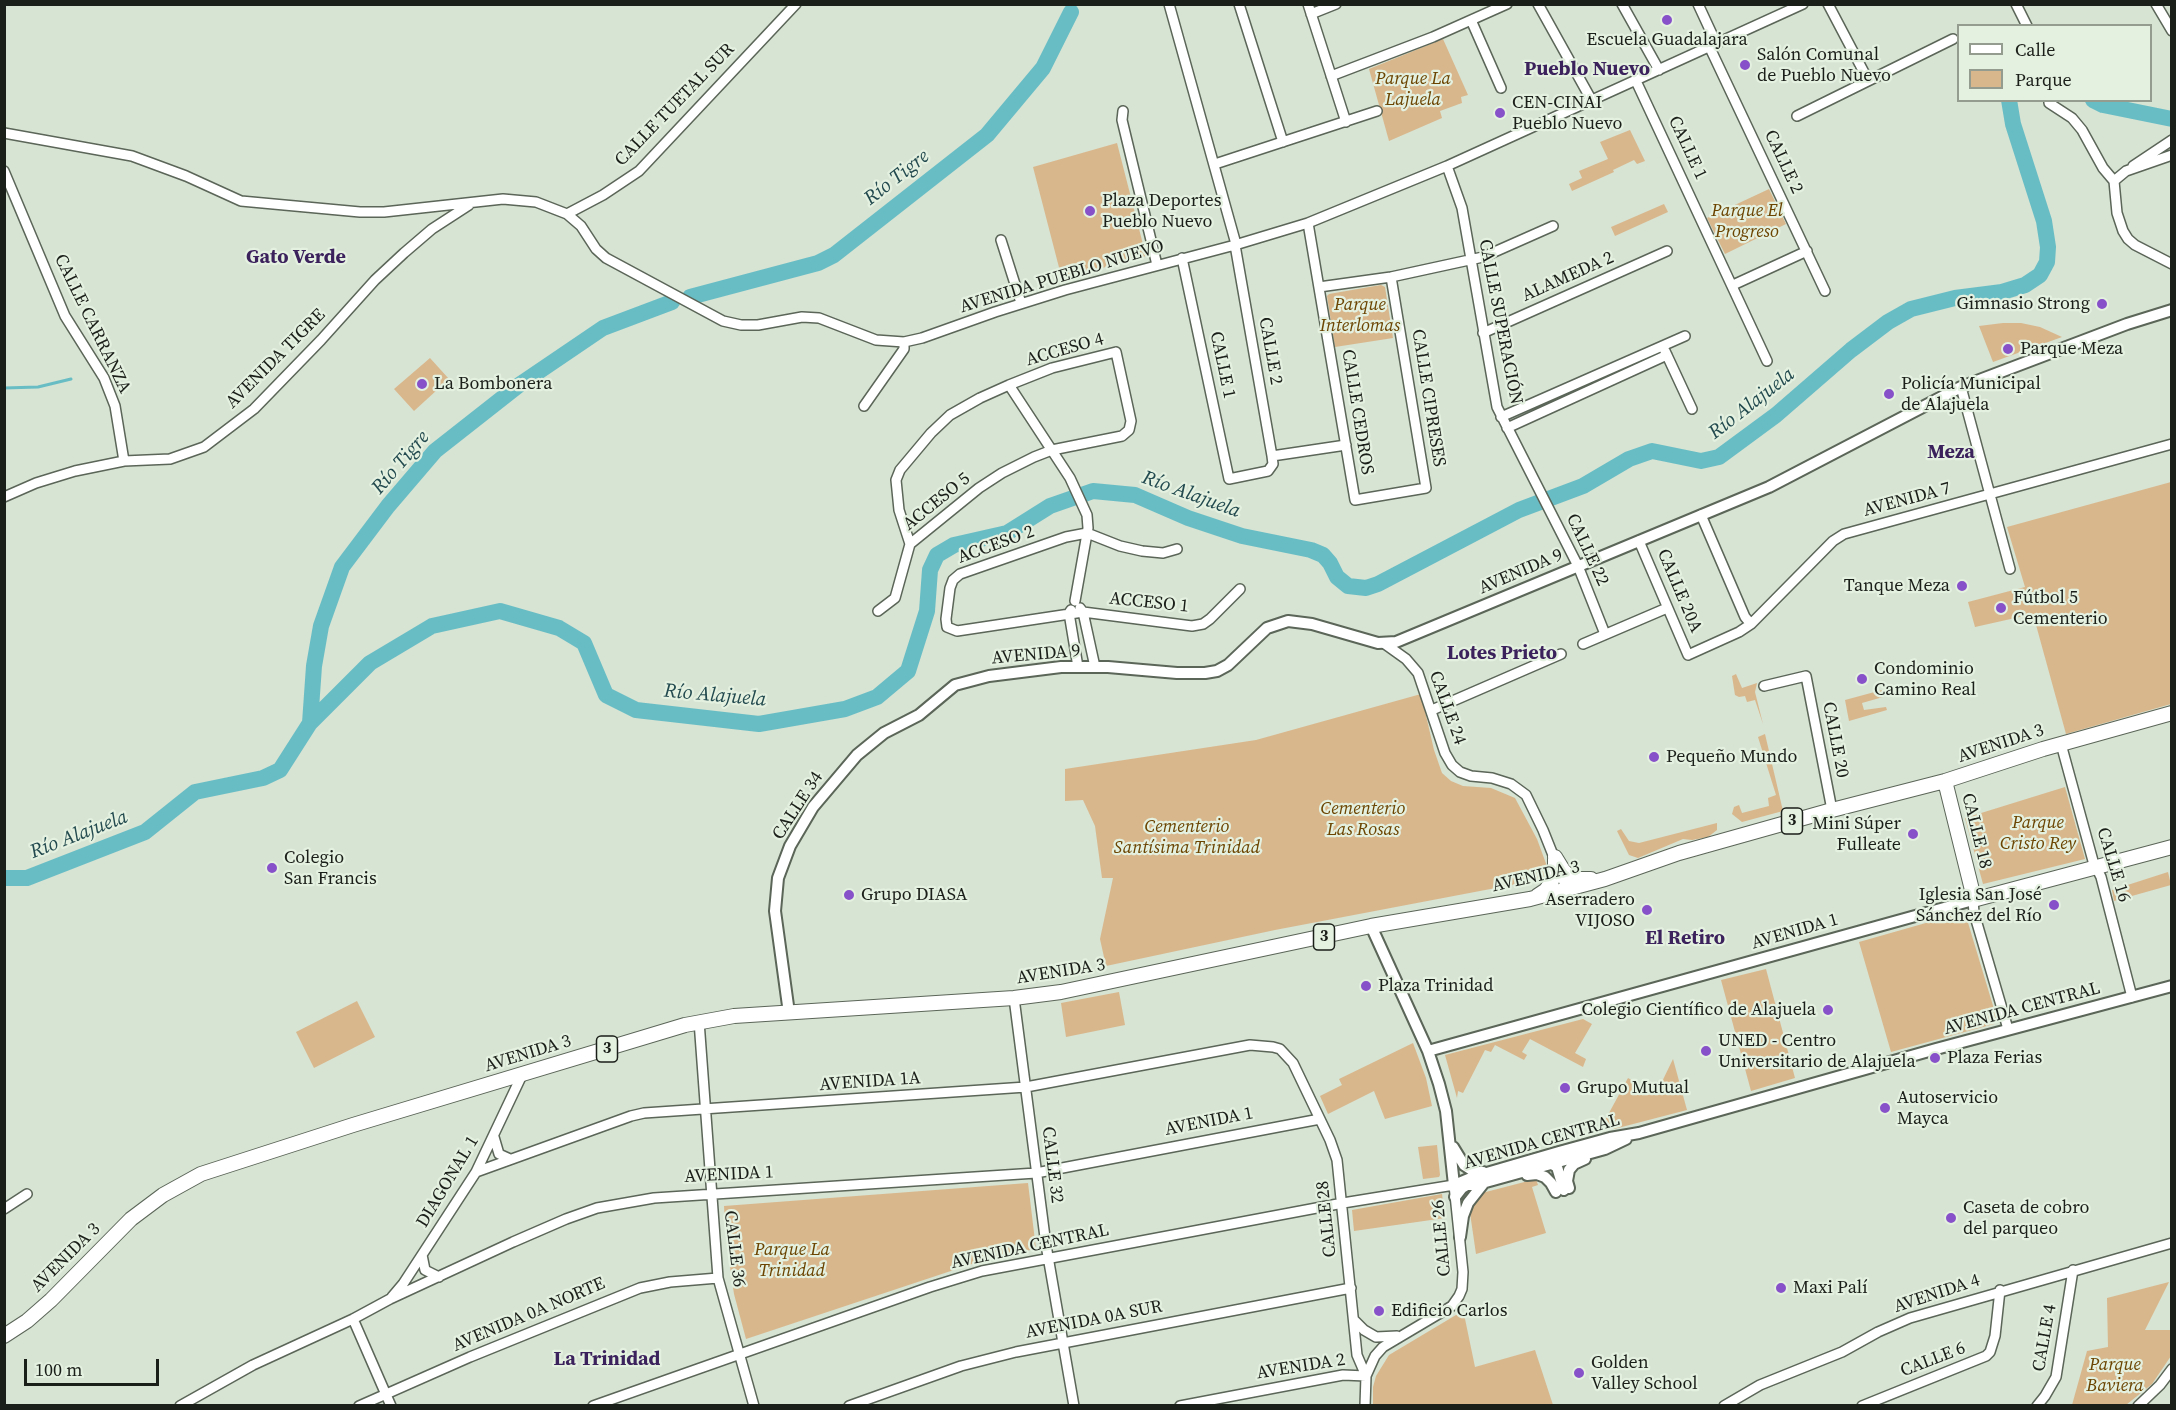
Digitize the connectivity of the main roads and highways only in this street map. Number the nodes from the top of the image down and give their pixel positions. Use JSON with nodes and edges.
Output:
{"nodes":[{"id":1,"x":2172,"y":712,"type":"edge"},
{"id":2,"x":1945,"y":781,"type":"junction"},
{"id":3,"x":2172,"y":847,"type":"edge"},
{"id":4,"x":1605,"y":879,"type":"junction"},
{"id":5,"x":1530,"y":899,"type":"junction"},
{"id":6,"x":1973,"y":900,"type":"joint"},
{"id":7,"x":4,"y":1336,"type":"edge"}],
"edges":[{"from":1,"to":2,"type":"main road","name":"AVENIDA 3","number":"3"},
{"from":2,"to":4,"type":"main road","name":"AVENIDA 3","number":"3"},
{"from":2,"to":6,"type":"main road","name":"CALLE 18"},
{"from":3,"to":6,"type":"main road","name":"AVENIDA 1"},
{"from":4,"to":5,"type":"main road","name":"AVENIDA 3","number":"3"},
{"from":4,"to":5,"type":"main road"},
{"from":5,"to":7,"type":"main road","name":"AVENIDA 3","number":"3"}]}
